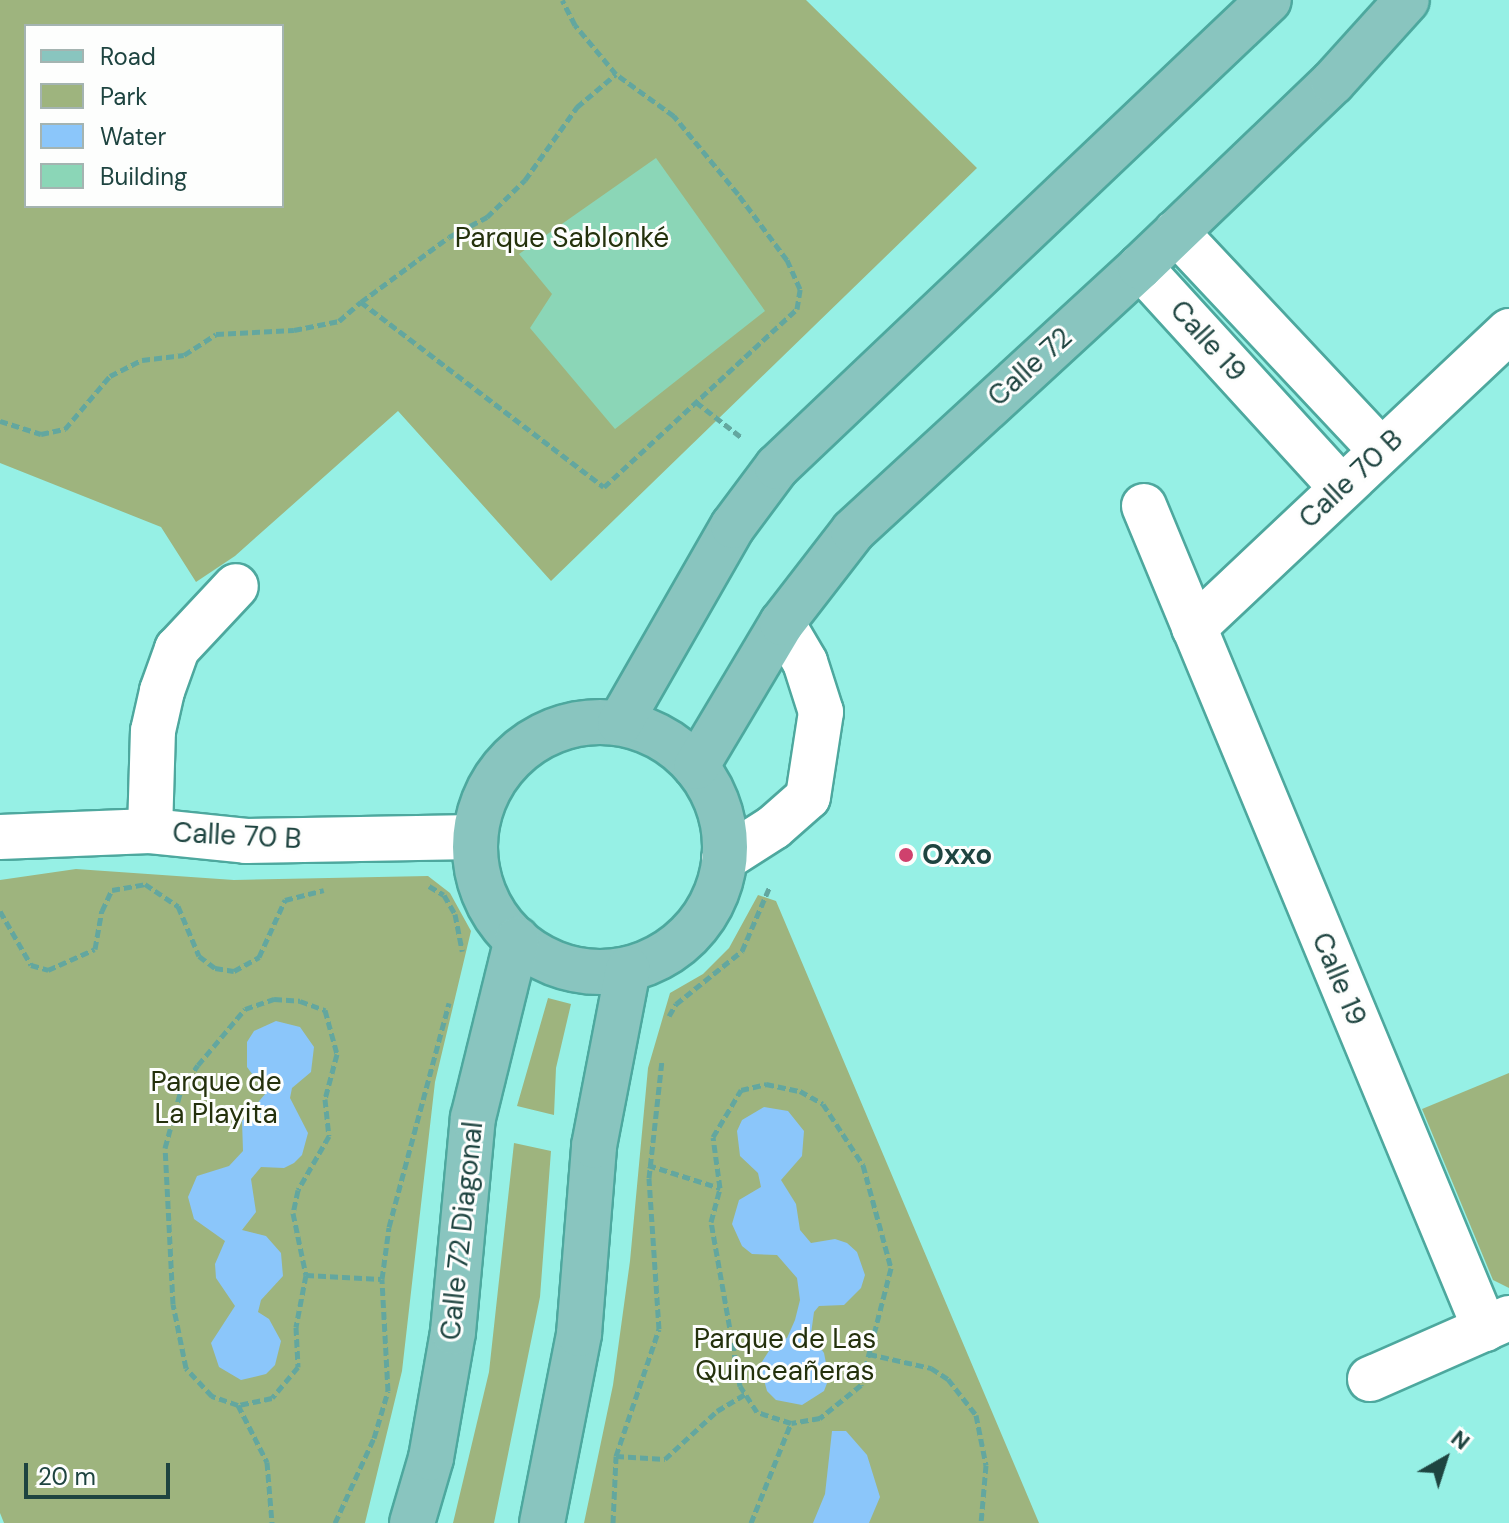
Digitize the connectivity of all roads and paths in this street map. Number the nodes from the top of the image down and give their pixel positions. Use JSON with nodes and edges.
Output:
{"nodes":[{"id":1,"x":562,"y":0,"type":"edge"},
{"id":2,"x":1269,"y":0,"type":"edge"},
{"id":3,"x":1407,"y":0,"type":"edge"},
{"id":4,"x":616,"y":74,"type":"junction"},
{"id":5,"x":1176,"y":232,"type":"junction"},
{"id":6,"x":1140,"y":267,"type":"junction"},
{"id":7,"x":361,"y":302,"type":"junction"},
{"id":8,"x":1509,"y":331,"type":"edge"},
{"id":9,"x":696,"y":402,"type":"junction"},
{"id":10,"x":0,"y":421,"type":"edge"},
{"id":11,"x":748,"y":442,"type":"dead end"},
{"id":12,"x":1381,"y":450,"type":"junction"},
{"id":13,"x":1341,"y":487,"type":"junction"},
{"id":14,"x":1144,"y":506,"type":"dead end"},
{"id":15,"x":236,"y":586,"type":"dead end"},
{"id":16,"x":782,"y":623,"type":"junction"},
{"id":17,"x":1194,"y":628,"type":"junction"},
{"id":18,"x":620,"y":723,"type":"junction"},
{"id":19,"x":696,"y":767,"type":"junction"},
{"id":20,"x":774,"y":827,"type":"junction"},
{"id":21,"x":150,"y":831,"type":"junction"},
{"id":22,"x":0,"y":837,"type":"edge"},
{"id":23,"x":475,"y":837,"type":"junction"},
{"id":24,"x":724,"y":859,"type":"junction"},
{"id":25,"x":413,"y":884,"type":"dead end"},
{"id":26,"x":334,"y":889,"type":"dead end"},
{"id":27,"x":0,"y":911,"type":"edge"},
{"id":28,"x":517,"y":939,"type":"junction"},
{"id":29,"x":461,"y":958,"type":"dead end"},
{"id":30,"x":628,"y":969,"type":"junction"},
{"id":31,"x":450,"y":1000,"type":"dead end"},
{"id":32,"x":666,"y":1022,"type":"dead end"},
{"id":33,"x":663,"y":1051,"type":"dead end"},
{"id":34,"x":594,"y":1146,"type":"junction"},
{"id":35,"x":650,"y":1166,"type":"junction"},
{"id":36,"x":720,"y":1188,"type":"junction"},
{"id":37,"x":306,"y":1275,"type":"junction"},
{"id":38,"x":382,"y":1279,"type":"junction"},
{"id":39,"x":1497,"y":1324,"type":"edge"},
{"id":40,"x":869,"y":1354,"type":"junction"},
{"id":41,"x":1370,"y":1379,"type":"dead end"},
{"id":42,"x":745,"y":1394,"type":"junction"},
{"id":43,"x":238,"y":1405,"type":"junction"},
{"id":44,"x":791,"y":1423,"type":"junction"},
{"id":45,"x":616,"y":1456,"type":"junction"},
{"id":46,"x":272,"y":1523,"type":"edge"},
{"id":47,"x":335,"y":1523,"type":"edge"},
{"id":48,"x":412,"y":1523,"type":"edge"},
{"id":49,"x":542,"y":1523,"type":"edge"},
{"id":50,"x":613,"y":1523,"type":"edge"},
{"id":51,"x":751,"y":1523,"type":"edge"},
{"id":52,"x":981,"y":1523,"type":"edge"}],
"edges":[{"from":1,"to":4,"type":"path"},
{"from":2,"to":18,"type":"main road"},
{"from":3,"to":5,"type":"main road","name":"Calle 72"},
{"from":4,"to":7,"type":"path"},
{"from":4,"to":9,"type":"path"},
{"from":5,"to":6,"type":"main road","name":"Calle 72"},
{"from":5,"to":12,"type":"street"},
{"from":6,"to":13,"type":"street","name":"Calle 19"},
{"from":6,"to":16,"type":"main road","name":"Calle 72"},
{"from":7,"to":9,"type":"path"},
{"from":7,"to":10,"type":"path"},
{"from":8,"to":12,"type":"street","name":"Calle 70 B"},
{"from":9,"to":11,"type":"path"},
{"from":12,"to":13,"type":"street","name":"Calle 70 B"},
{"from":13,"to":17,"type":"street","name":"Calle 70 B"},
{"from":14,"to":17,"type":"street","name":"Calle 19"},
{"from":15,"to":21,"type":"street"},
{"from":16,"to":19,"type":"main road","name":"Calle 72"},
{"from":16,"to":20,"type":"street"},
{"from":17,"to":39,"type":"street","name":"Calle 19"},
{"from":18,"to":19,"type":"main road"},
{"from":18,"to":23,"type":"main road"},
{"from":19,"to":24,"type":"main road"},
{"from":20,"to":24,"type":"street"},
{"from":20,"to":32,"type":"path"},
{"from":21,"to":22,"type":"street","name":"Calle 70 B"},
{"from":21,"to":23,"type":"street","name":"Calle 70 B"},
{"from":23,"to":28,"type":"main road"},
{"from":24,"to":30,"type":"main road"},
{"from":25,"to":29,"type":"path"},
{"from":26,"to":27,"type":"path"},
{"from":28,"to":30,"type":"main road"},
{"from":28,"to":48,"type":"main road","name":"Calle 72 Diagonal"},
{"from":30,"to":34,"type":"main road"},
{"from":31,"to":38,"type":"path"},
{"from":33,"to":35,"type":"path"},
{"from":34,"to":35,"type":"path"},
{"from":34,"to":49,"type":"main road"},
{"from":35,"to":36,"type":"path"},
{"from":35,"to":45,"type":"path"},
{"from":36,"to":40,"type":"path"},
{"from":36,"to":42,"type":"path"},
{"from":37,"to":38,"type":"path"},
{"from":37,"to":43,"type":"path"},
{"from":37,"to":43,"type":"path"},
{"from":38,"to":47,"type":"path"},
{"from":39,"to":41,"type":"street"},
{"from":40,"to":44,"type":"path"},
{"from":40,"to":52,"type":"path"},
{"from":42,"to":44,"type":"path"},
{"from":42,"to":45,"type":"path"},
{"from":43,"to":46,"type":"path"},
{"from":44,"to":51,"type":"path"},
{"from":45,"to":50,"type":"path"}]}
